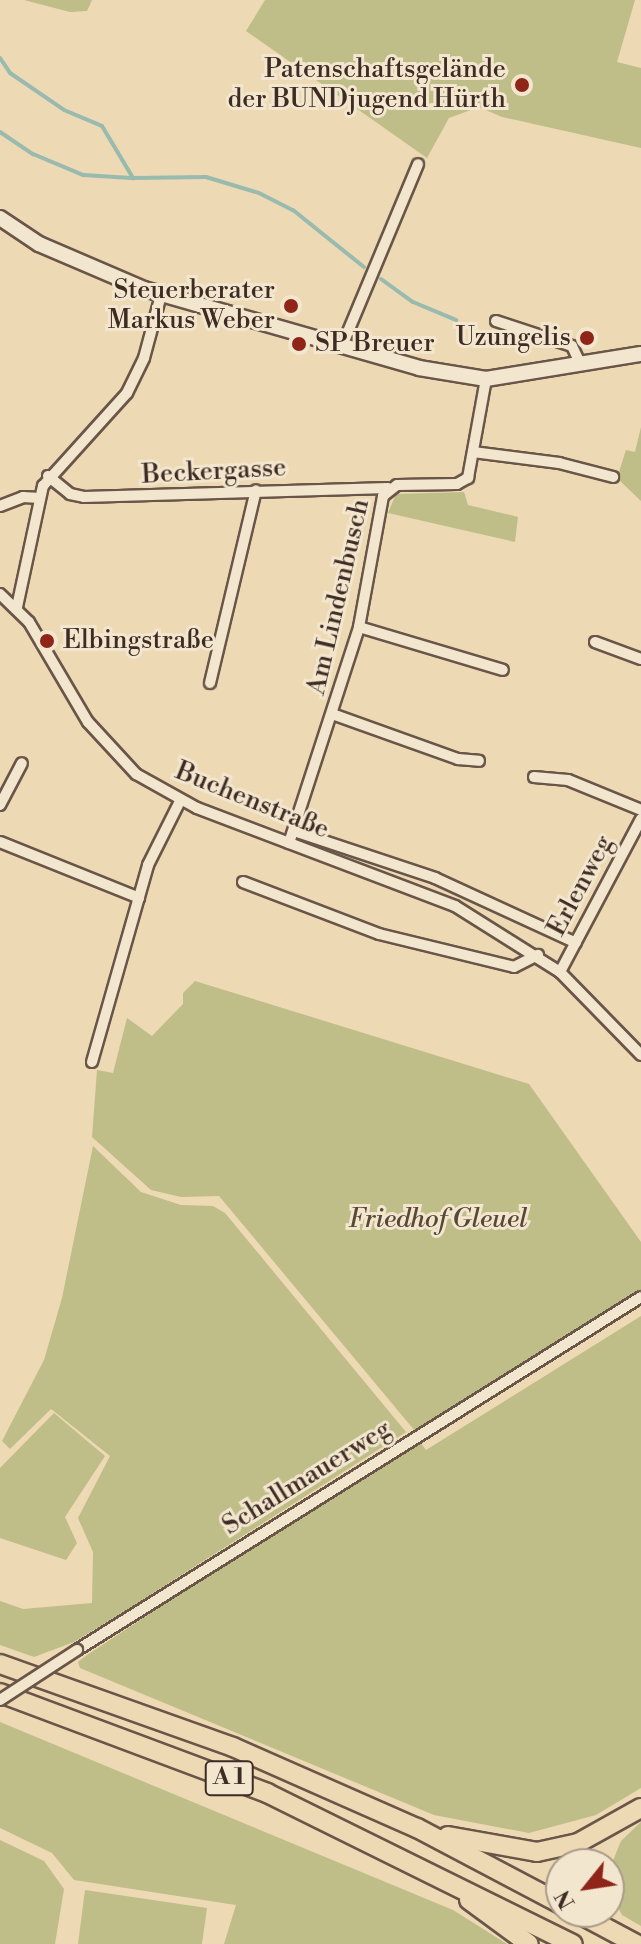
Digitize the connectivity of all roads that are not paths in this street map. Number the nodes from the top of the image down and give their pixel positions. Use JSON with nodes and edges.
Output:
{"nodes":[{"id":1,"x":418,"y":164,"type":"dead end"},
{"id":2,"x":0,"y":218,"type":"edge"},
{"id":3,"x":161,"y":295,"type":"junction"},
{"id":4,"x":496,"y":321,"type":"dead end"},
{"id":5,"x":342,"y":346,"type":"junction"},
{"id":6,"x":641,"y":354,"type":"edge"},
{"id":7,"x":579,"y":361,"type":"junction"},
{"id":8,"x":486,"y":379,"type":"junction"},
{"id":9,"x":473,"y":452,"type":"junction"},
{"id":10,"x":48,"y":476,"type":"junction"},
{"id":11,"x":613,"y":477,"type":"dead end"},
{"id":12,"x":388,"y":488,"type":"junction"},
{"id":13,"x":256,"y":490,"type":"junction"},
{"id":14,"x":40,"y":498,"type":"junction"},
{"id":15,"x":0,"y":506,"type":"edge"},
{"id":16,"x":0,"y":594,"type":"edge"},
{"id":17,"x":17,"y":607,"type":"junction"},
{"id":18,"x":359,"y":627,"type":"junction"},
{"id":19,"x":595,"y":642,"type":"dead end"},
{"id":20,"x":641,"y":659,"type":"edge"},
{"id":21,"x":503,"y":670,"type":"dead end"},
{"id":22,"x":210,"y":683,"type":"dead end"},
{"id":23,"x":335,"y":715,"type":"junction"},
{"id":24,"x":479,"y":761,"type":"dead end"},
{"id":25,"x":22,"y":763,"type":"dead end"},
{"id":26,"x":534,"y":777,"type":"dead end"},
{"id":27,"x":180,"y":801,"type":"junction"},
{"id":28,"x":0,"y":805,"type":"edge"},
{"id":29,"x":641,"y":810,"type":"edge"},
{"id":30,"x":641,"y":819,"type":"edge"},
{"id":31,"x":294,"y":831,"type":"junction"},
{"id":32,"x":0,"y":842,"type":"edge"},
{"id":33,"x":289,"y":843,"type":"junction"},
{"id":34,"x":243,"y":882,"type":"dead end"},
{"id":35,"x":139,"y":898,"type":"junction"},
{"id":36,"x":576,"y":943,"type":"junction"},
{"id":37,"x":538,"y":955,"type":"junction"},
{"id":38,"x":560,"y":972,"type":"junction"},
{"id":39,"x":641,"y":1055,"type":"edge"},
{"id":40,"x":92,"y":1062,"type":"dead end"},
{"id":41,"x":641,"y":1297,"type":"edge"},
{"id":42,"x":0,"y":1664,"type":"edge"},
{"id":43,"x":0,"y":1693,"type":"edge"},
{"id":44,"x":0,"y":1700,"type":"edge"},
{"id":45,"x":641,"y":1808,"type":"edge"},
{"id":46,"x":417,"y":1828,"type":"junction"},
{"id":47,"x":421,"y":1866,"type":"junction"},
{"id":48,"x":545,"y":1896,"type":"edge"},
{"id":49,"x":606,"y":1928,"type":"edge"},
{"id":50,"x":529,"y":1944,"type":"edge"},
{"id":51,"x":573,"y":1944,"type":"edge"},
{"id":52,"x":636,"y":1944,"type":"edge"}],
"edges":[{"from":1,"to":5,"type":"street"},
{"from":2,"to":3,"type":"street"},
{"from":3,"to":5,"type":"street"},
{"from":3,"to":10,"type":"street"},
{"from":4,"to":7,"type":"street"},
{"from":5,"to":8,"type":"street"},
{"from":6,"to":7,"type":"street"},
{"from":7,"to":8,"type":"street"},
{"from":8,"to":9,"type":"street","name":"Am Lindenbusch"},
{"from":9,"to":11,"type":"street"},
{"from":9,"to":12,"type":"street","name":"Am Lindenbusch"},
{"from":10,"to":13,"type":"street","name":"Beckergasse"},
{"from":10,"to":14,"type":"street"},
{"from":12,"to":13,"type":"street","name":"Beckergasse"},
{"from":12,"to":18,"type":"street","name":"Am Lindenbusch"},
{"from":13,"to":22,"type":"street"},
{"from":14,"to":15,"type":"street"},
{"from":14,"to":17,"type":"street"},
{"from":16,"to":17,"type":"street"},
{"from":17,"to":27,"type":"street","name":"Buchenstraße"},
{"from":18,"to":21,"type":"street"},
{"from":18,"to":23,"type":"street","name":"Am Lindenbusch"},
{"from":19,"to":20,"type":"street"},
{"from":23,"to":24,"type":"street"},
{"from":23,"to":31,"type":"street","name":"Am Lindenbusch"},
{"from":25,"to":28,"type":"street"},
{"from":26,"to":29,"type":"street"},
{"from":27,"to":33,"type":"street","name":"Buchenstraße"},
{"from":27,"to":35,"type":"street"},
{"from":30,"to":36,"type":"street","name":"Erlenweg"},
{"from":31,"to":33,"type":"street","name":"Am Lindenbusch"},
{"from":31,"to":36,"type":"street","name":"Buchenstraße"},
{"from":32,"to":35,"type":"street"},
{"from":33,"to":37,"type":"street","name":"Buchenstraße"},
{"from":34,"to":37,"type":"street"},
{"from":35,"to":40,"type":"street"},
{"from":36,"to":38,"type":"street","name":"Erlenweg"},
{"from":37,"to":38,"type":"street","name":"Buchenstraße"},
{"from":38,"to":39,"type":"street","name":"Buchenstraße"},
{"from":41,"to":44,"type":"street","name":"Schallmauerweg","bridge":true},
{"from":42,"to":46,"type":"highway","number":"A 1"},
{"from":43,"to":47,"type":"highway","number":"A 1"},
{"from":45,"to":46,"type":"highway"},
{"from":46,"to":48,"type":"highway","number":"A 1"},
{"from":47,"to":50,"type":"highway"},
{"from":47,"to":51,"type":"highway","number":"A 1"},
{"from":49,"to":52,"type":"highway"}]}
